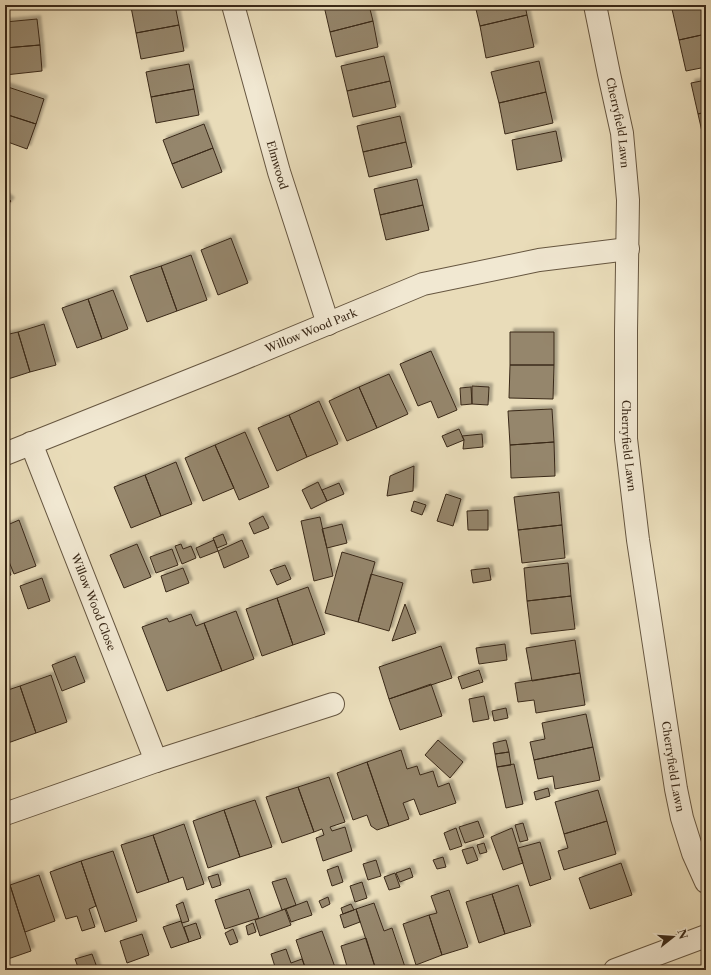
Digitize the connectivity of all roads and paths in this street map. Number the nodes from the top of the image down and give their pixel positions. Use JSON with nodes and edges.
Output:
{"nodes":[{"id":1,"x":233,"y":5,"type":"edge"},
{"id":2,"x":595,"y":5,"type":"edge"},
{"id":3,"x":628,"y":249,"type":"junction"},
{"id":4,"x":328,"y":324,"type":"junction"},
{"id":5,"x":31,"y":443,"type":"junction"},
{"id":6,"x":5,"y":454,"type":"edge"},
{"id":7,"x":333,"y":704,"type":"dead end"},
{"id":8,"x":156,"y":761,"type":"junction"},
{"id":9,"x":5,"y":814,"type":"edge"},
{"id":10,"x":706,"y":882,"type":"edge"},
{"id":11,"x":706,"y":936,"type":"edge"},
{"id":12,"x":615,"y":970,"type":"edge"}],
"edges":[{"from":1,"to":4,"type":"street","name":"Elmwood"},
{"from":2,"to":3,"type":"street","name":"Cherryfield Lawn"},
{"from":3,"to":4,"type":"street","name":"Willow Wood Park"},
{"from":3,"to":10,"type":"street","name":"Cherryfield Lawn"},
{"from":4,"to":5,"type":"street","name":"Willow Wood Park"},
{"from":5,"to":6,"type":"street","name":"Willow Wood Park"},
{"from":5,"to":8,"type":"street","name":"Willow Wood Close"},
{"from":7,"to":8,"type":"street"},
{"from":8,"to":9,"type":"street"},
{"from":11,"to":12,"type":"street"}]}
